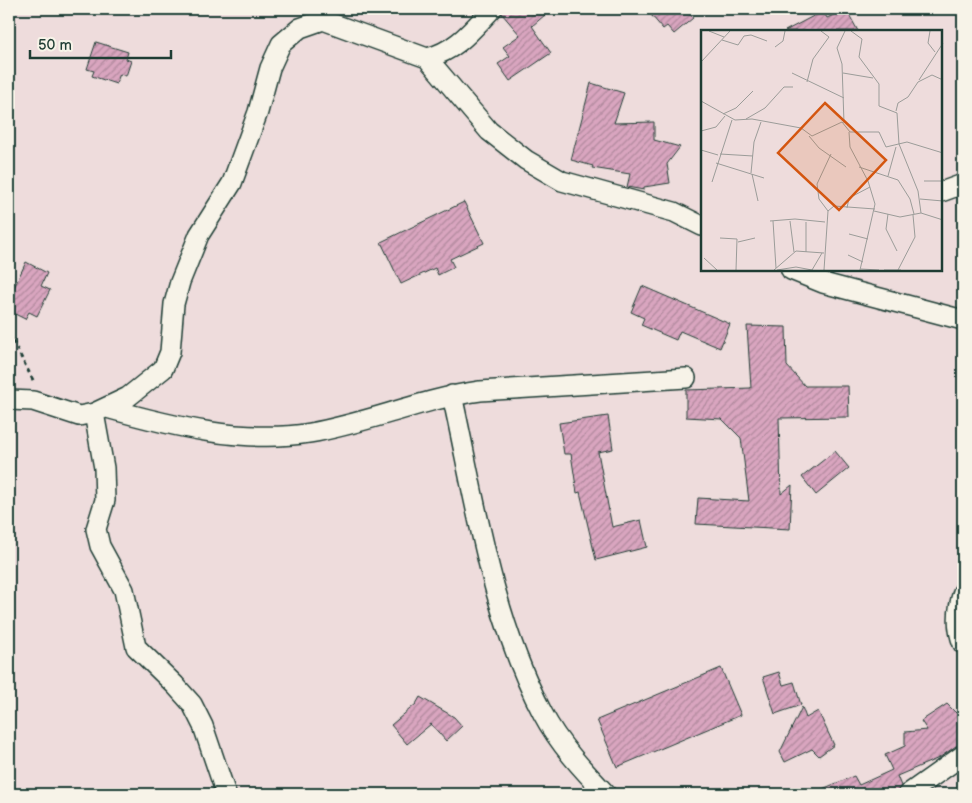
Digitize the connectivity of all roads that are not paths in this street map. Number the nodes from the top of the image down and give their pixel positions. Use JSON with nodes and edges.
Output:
{"nodes":[{"id":1,"x":492,"y":9,"type":"edge"},
{"id":2,"x":317,"y":14,"type":"edge"},
{"id":3,"x":427,"y":58,"type":"junction"},
{"id":4,"x":963,"y":184,"type":"edge"},
{"id":5,"x":942,"y":192,"type":"edge"},
{"id":6,"x":701,"y":226,"type":"edge"},
{"id":7,"x":798,"y":271,"type":"edge"},
{"id":8,"x":963,"y":320,"type":"edge"},
{"id":9,"x":686,"y":378,"type":"dead end"},
{"id":10,"x":452,"y":395,"type":"junction"},
{"id":11,"x":9,"y":400,"type":"edge"},
{"id":12,"x":100,"y":411,"type":"junction"},
{"id":13,"x":963,"y":592,"type":"edge"},
{"id":14,"x":963,"y":644,"type":"edge"},
{"id":15,"x":963,"y":756,"type":"edge"},
{"id":16,"x":226,"y":794,"type":"edge"},
{"id":17,"x":606,"y":794,"type":"edge"},
{"id":18,"x":908,"y":794,"type":"edge"}],
"edges":[{"from":1,"to":3,"type":"street"},
{"from":2,"to":3,"type":"street"},
{"from":2,"to":12,"type":"street"},
{"from":3,"to":6,"type":"street"},
{"from":4,"to":5,"type":"street"},
{"from":7,"to":8,"type":"street"},
{"from":9,"to":10,"type":"street"},
{"from":10,"to":12,"type":"street"},
{"from":10,"to":17,"type":"street"},
{"from":11,"to":12,"type":"street"},
{"from":12,"to":16,"type":"street"},
{"from":13,"to":14,"type":"street"},
{"from":15,"to":18,"type":"street"}]}
